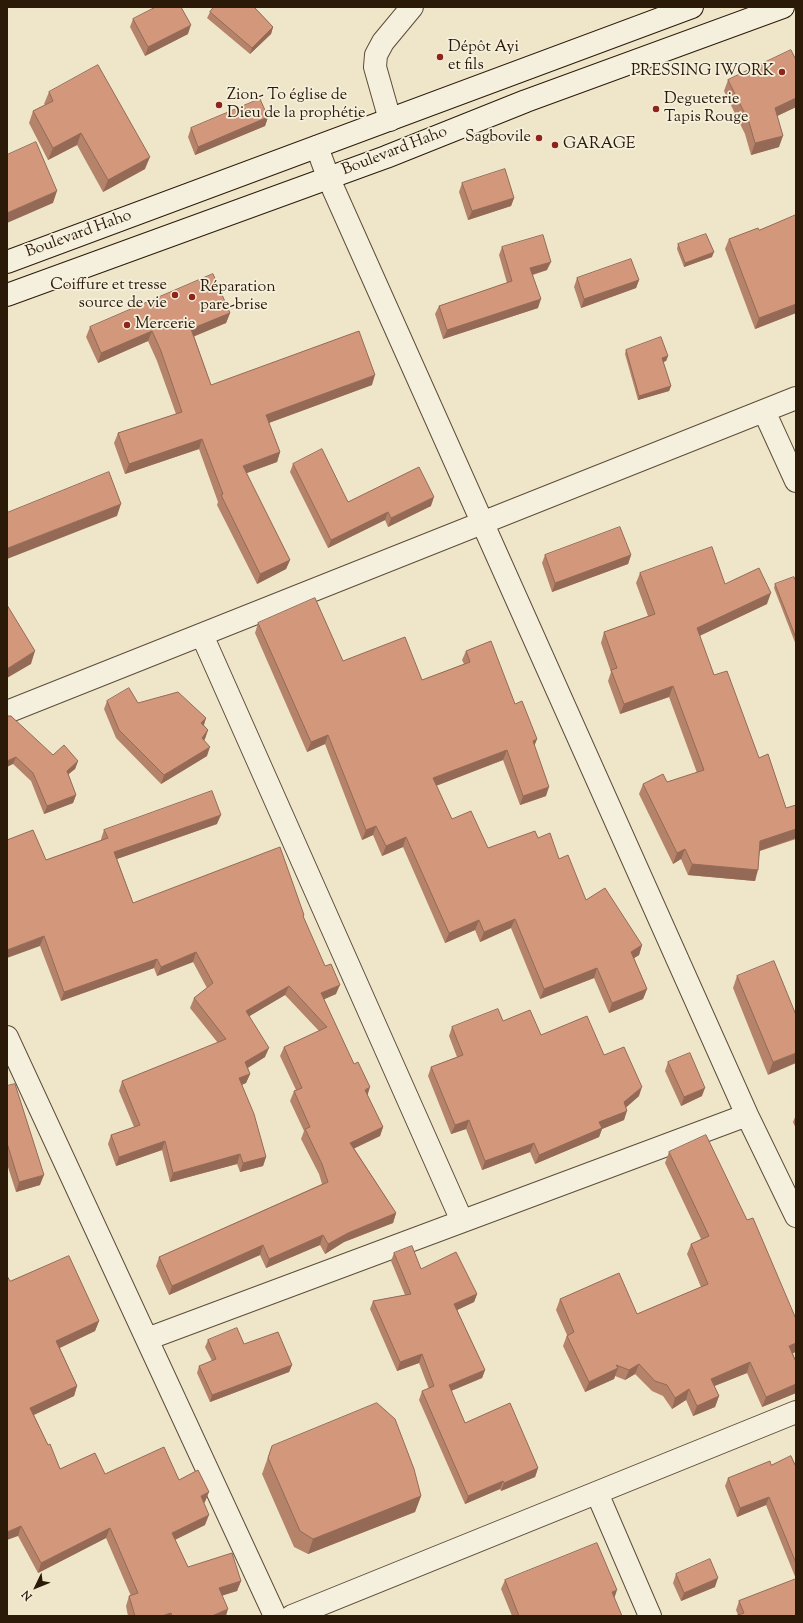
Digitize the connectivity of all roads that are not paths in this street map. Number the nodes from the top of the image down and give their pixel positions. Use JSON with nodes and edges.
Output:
{"nodes":[{"id":1,"x":412,"y":7,"type":"edge"},
{"id":2,"x":692,"y":7,"type":"edge"},
{"id":3,"x":783,"y":7,"type":"edge"},
{"id":4,"x":390,"y":120,"type":"junction"},
{"id":5,"x":316,"y":147,"type":"junction"},
{"id":6,"x":328,"y":177,"type":"junction"},
{"id":7,"x":7,"y":262,"type":"edge"},
{"id":8,"x":7,"y":295,"type":"edge"},
{"id":9,"x":796,"y":398,"type":"edge"},
{"id":10,"x":764,"y":411,"type":"junction"},
{"id":11,"x":796,"y":481,"type":"edge"},
{"id":12,"x":482,"y":523,"type":"junction"},
{"id":13,"x":202,"y":634,"type":"junction"},
{"id":14,"x":7,"y":712,"type":"edge"},
{"id":15,"x":7,"y":1037,"type":"edge"},
{"id":16,"x":747,"y":1115,"type":"junction"},
{"id":17,"x":796,"y":1216,"type":"edge"},
{"id":18,"x":462,"y":1221,"type":"junction"},
{"id":19,"x":147,"y":1339,"type":"junction"},
{"id":20,"x":796,"y":1412,"type":"edge"},
{"id":21,"x":597,"y":1493,"type":"junction"},
{"id":22,"x":275,"y":1616,"type":"edge"},
{"id":23,"x":292,"y":1616,"type":"edge"},
{"id":24,"x":650,"y":1616,"type":"edge"}],
"edges":[{"from":1,"to":4,"type":"street"},
{"from":2,"to":4,"type":"street","name":"Boulevard Haho"},
{"from":3,"to":6,"type":"street","name":"Boulevard Haho"},
{"from":4,"to":5,"type":"street","name":"Boulevard Haho"},
{"from":5,"to":6,"type":"street"},
{"from":5,"to":7,"type":"street","name":"Boulevard Haho"},
{"from":6,"to":8,"type":"street","name":"Boulevard Haho"},
{"from":6,"to":12,"type":"street"},
{"from":9,"to":10,"type":"street"},
{"from":10,"to":11,"type":"street"},
{"from":10,"to":12,"type":"street"},
{"from":12,"to":13,"type":"street"},
{"from":12,"to":16,"type":"street"},
{"from":13,"to":14,"type":"street"},
{"from":13,"to":18,"type":"street"},
{"from":15,"to":19,"type":"street"},
{"from":16,"to":17,"type":"street"},
{"from":16,"to":18,"type":"street"},
{"from":18,"to":19,"type":"street"},
{"from":19,"to":22,"type":"street"},
{"from":20,"to":21,"type":"street"},
{"from":21,"to":23,"type":"street"},
{"from":21,"to":24,"type":"street"}]}
